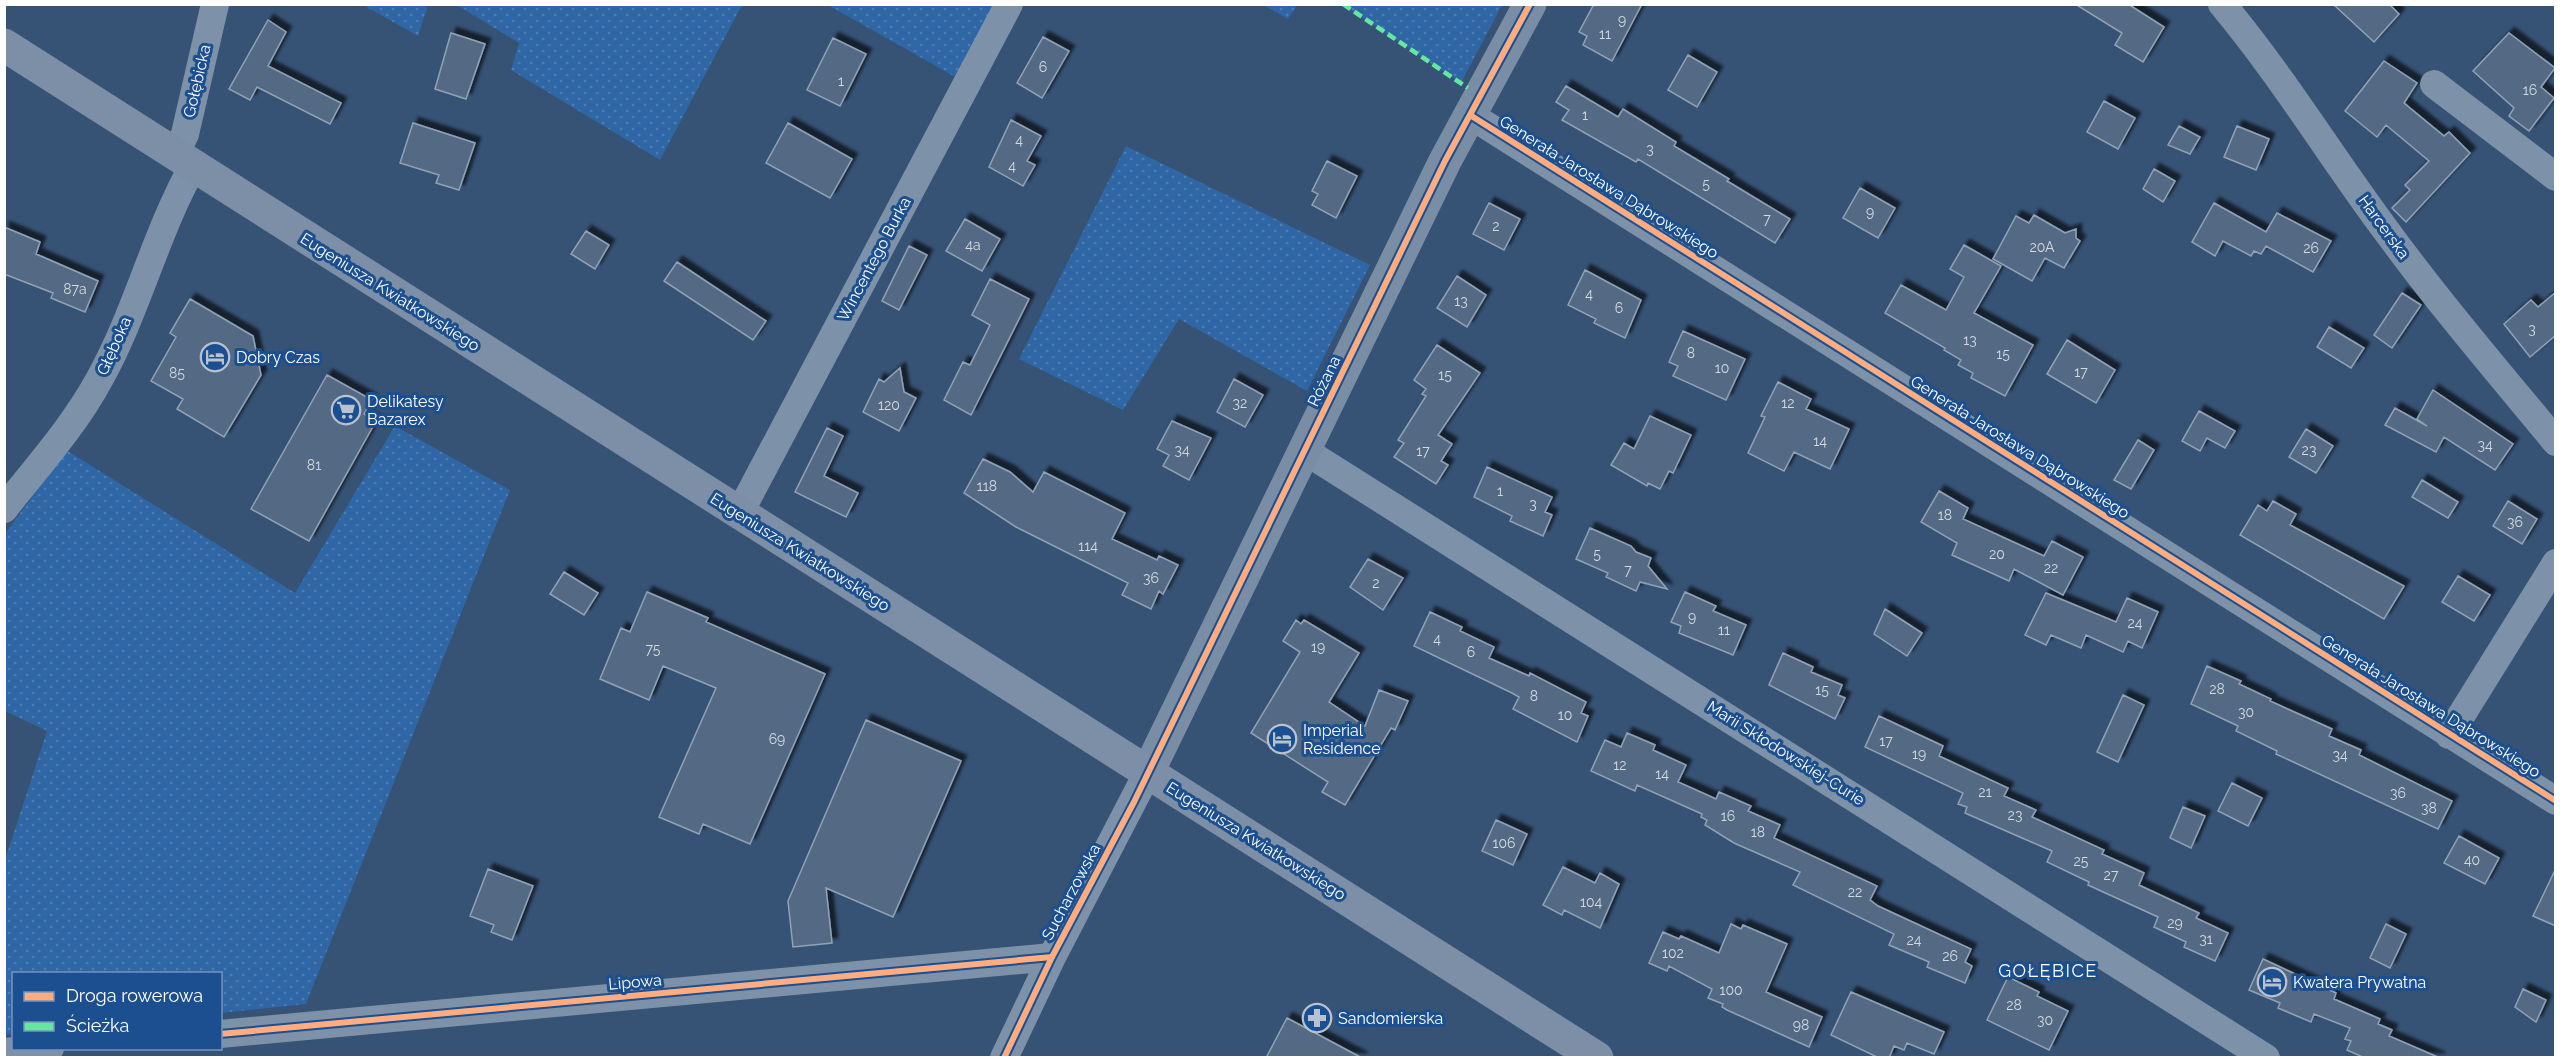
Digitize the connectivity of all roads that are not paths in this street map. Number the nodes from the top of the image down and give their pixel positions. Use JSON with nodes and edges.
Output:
{"nodes":[{"id":1,"x":215,"y":4,"type":"edge"},
{"id":2,"x":1009,"y":4,"type":"edge"},
{"id":3,"x":1530,"y":4,"type":"edge"},
{"id":4,"x":2222,"y":4,"type":"edge"},
{"id":5,"x":4,"y":45,"type":"edge"},
{"id":6,"x":2434,"y":84,"type":"dead end"},
{"id":7,"x":1470,"y":115,"type":"junction"},
{"id":8,"x":184,"y":160,"type":"junction"},
{"id":9,"x":2556,"y":177,"type":"edge"},
{"id":10,"x":2556,"y":442,"type":"edge"},
{"id":11,"x":1305,"y":451,"type":"junction"},
{"id":12,"x":4,"y":509,"type":"edge"},
{"id":13,"x":739,"y":514,"type":"junction"},
{"id":14,"x":2556,"y":563,"type":"edge"},
{"id":15,"x":2449,"y":735,"type":"junction"},
{"id":16,"x":1148,"y":772,"type":"junction"},
{"id":17,"x":2556,"y":801,"type":"edge"},
{"id":18,"x":1052,"y":957,"type":"junction"},
{"id":19,"x":222,"y":1034,"type":"edge"},
{"id":20,"x":27,"y":1050,"type":"edge"},
{"id":21,"x":4,"y":1052,"type":"edge"},
{"id":22,"x":1004,"y":1058,"type":"edge"},
{"id":23,"x":1597,"y":1058,"type":"edge"},
{"id":24,"x":2266,"y":1058,"type":"edge"}],
"edges":[{"from":1,"to":8,"type":"street","name":"Gołębicka"},
{"from":2,"to":13,"type":"street","name":"Wincentego Burka"},
{"from":3,"to":7,"type":"street","name":"Różana"},
{"from":4,"to":10,"type":"street","name":"Harcerska"},
{"from":5,"to":8,"type":"main road","name":"Eugeniusza Kwiatkowskiego"},
{"from":6,"to":9,"type":"street"},
{"from":7,"to":11,"type":"street","name":"Różana"},
{"from":7,"to":15,"type":"street","name":"Generała Jarosława Dąbrowskiego"},
{"from":8,"to":12,"type":"street","name":"Głęboka"},
{"from":8,"to":13,"type":"main road","name":"Eugeniusza Kwiatkowskiego"},
{"from":11,"to":16,"type":"street","name":"Różana"},
{"from":11,"to":24,"type":"street","name":"Marii Skłodowskiej-Curie"},
{"from":13,"to":16,"type":"main road","name":"Eugeniusza Kwiatkowskiego"},
{"from":14,"to":15,"type":"street"},
{"from":15,"to":17,"type":"street","name":"Generała Jarosława Dąbrowskiego"},
{"from":16,"to":18,"type":"street","name":"Sucharzowska"},
{"from":16,"to":23,"type":"main road","name":"Eugeniusza Kwiatkowskiego"},
{"from":18,"to":19,"type":"street","name":"Lipowa"},
{"from":18,"to":22,"type":"street","name":"Sucharzowska"},
{"from":20,"to":21,"type":"street"}]}
